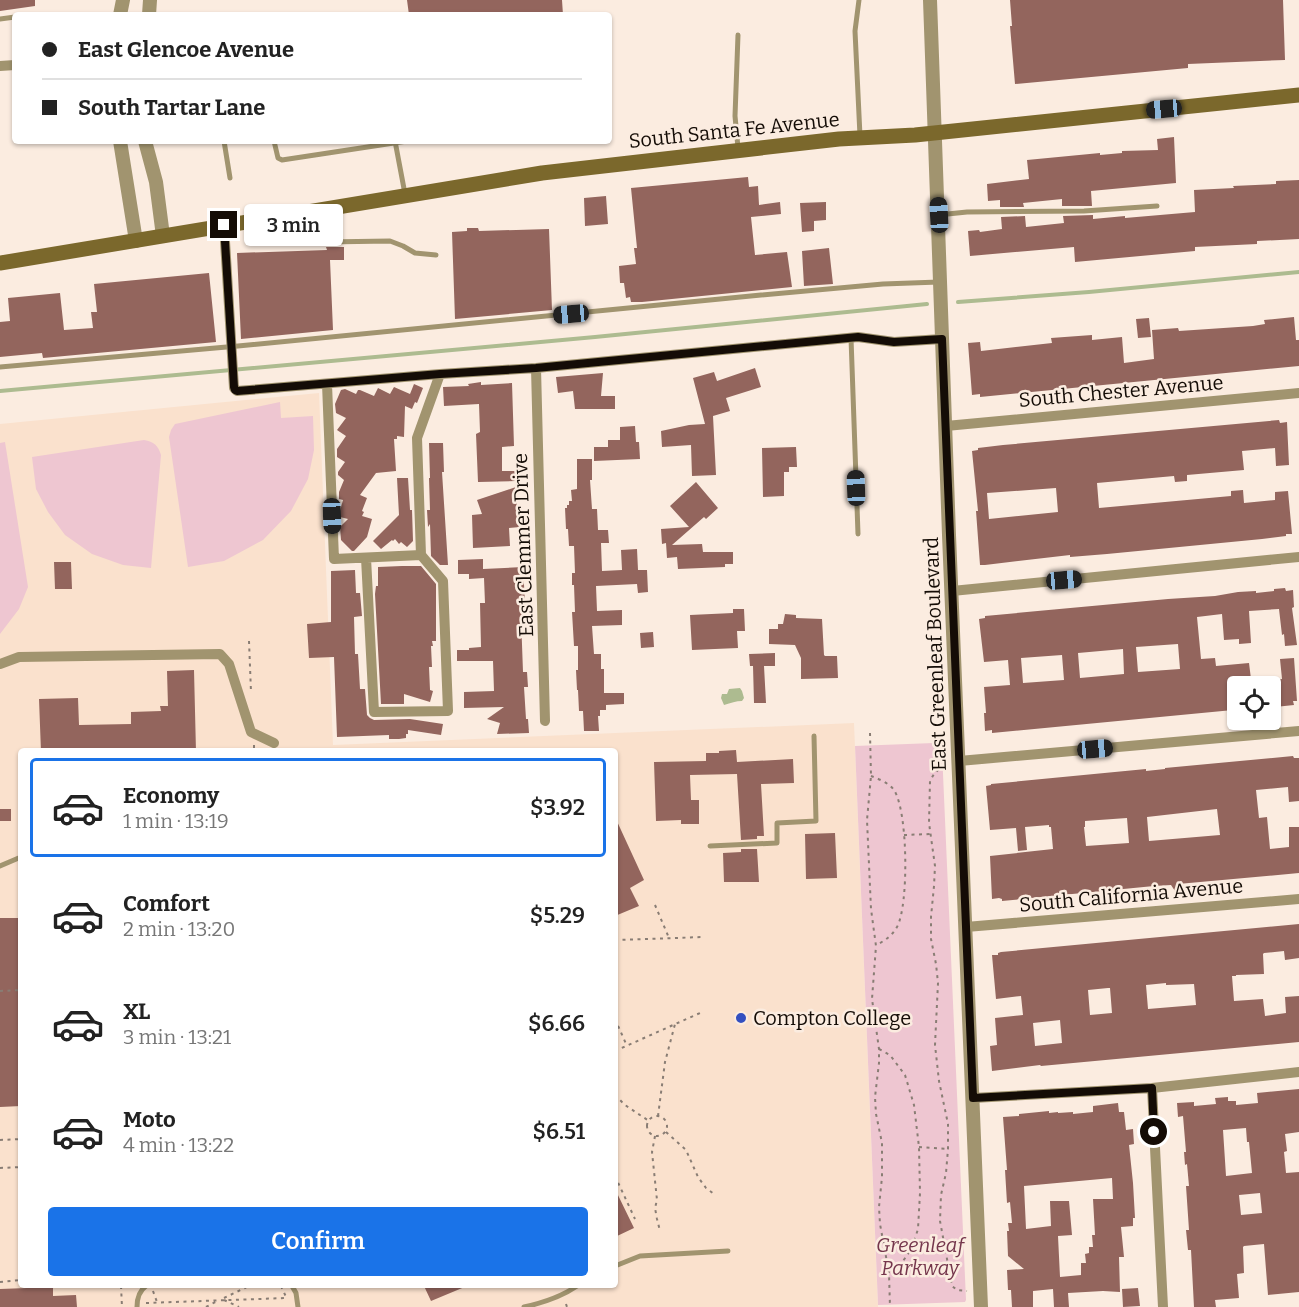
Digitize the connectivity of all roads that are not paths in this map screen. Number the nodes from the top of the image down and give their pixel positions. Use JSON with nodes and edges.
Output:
{"nodes":[{"id":1,"x":859,"y":0,"type":"edge"},
{"id":2,"x":930,"y":0,"type":"edge"},
{"id":3,"x":738,"y":35,"type":"dead end"},
{"id":4,"x":1299,"y":95,"type":"edge"},
{"id":5,"x":934,"y":132,"type":"junction"},
{"id":6,"x":861,"y":138,"type":"junction"},
{"id":7,"x":120,"y":144,"type":"edge"},
{"id":8,"x":146,"y":144,"type":"edge"},
{"id":9,"x":224,"y":144,"type":"edge"},
{"id":10,"x":275,"y":144,"type":"edge"},
{"id":11,"x":382,"y":144,"type":"edge"},
{"id":12,"x":395,"y":144,"type":"edge"},
{"id":13,"x":738,"y":150,"type":"junction"},
{"id":14,"x":230,"y":178,"type":"dead end"},
{"id":15,"x":405,"y":196,"type":"junction"},
{"id":16,"x":1157,"y":206,"type":"dead end"},
{"id":17,"x":311,"y":211,"type":"junction"},
{"id":18,"x":939,"y":215,"type":"junction"},
{"id":19,"x":224,"y":225,"type":"junction"},
{"id":20,"x":163,"y":236,"type":"junction"},
{"id":21,"x":136,"y":241,"type":"junction"},
{"id":22,"x":436,"y":255,"type":"dead end"},
{"id":23,"x":0,"y":263,"type":"edge"},
{"id":24,"x":940,"y":282,"type":"junction"},
{"id":25,"x":851,"y":338,"type":"junction"},
{"id":26,"x":942,"y":339,"type":"junction"},
{"id":27,"x":231,"y":350,"type":"junction"},
{"id":28,"x":0,"y":367,"type":"edge"},
{"id":29,"x":536,"y":368,"type":"junction"},
{"id":30,"x":440,"y":374,"type":"junction"},
{"id":31,"x":327,"y":384,"type":"junction"},
{"id":32,"x":1299,"y":393,"type":"edge"},
{"id":33,"x":946,"y":426,"type":"junction"},
{"id":34,"x":858,"y":534,"type":"dead end"},
{"id":35,"x":421,"y":555,"type":"junction"},
{"id":36,"x":1299,"y":557,"type":"edge"},
{"id":37,"x":366,"y":558,"type":"junction"},
{"id":38,"x":952,"y":591,"type":"junction"},
{"id":39,"x":0,"y":664,"type":"edge"},
{"id":40,"x":545,"y":721,"type":"dead end"},
{"id":41,"x":1299,"y":731,"type":"edge"},
{"id":42,"x":813,"y":736,"type":"dead end"},
{"id":43,"x":274,"y":743,"type":"dead end"},
{"id":44,"x":959,"y":761,"type":"junction"},
{"id":45,"x":710,"y":846,"type":"dead end"},
{"id":46,"x":18,"y":858,"type":"edge"},
{"id":47,"x":0,"y":866,"type":"edge"},
{"id":48,"x":1299,"y":899,"type":"edge"},
{"id":49,"x":966,"y":927,"type":"junction"},
{"id":50,"x":1299,"y":1072,"type":"edge"},
{"id":51,"x":1152,"y":1088,"type":"junction"},
{"id":52,"x":973,"y":1098,"type":"junction"},
{"id":53,"x":728,"y":1251,"type":"dead end"},
{"id":54,"x":618,"y":1265,"type":"edge"},
{"id":55,"x":143,"y":1288,"type":"edge"},
{"id":56,"x":293,"y":1288,"type":"edge"},
{"id":57,"x":574,"y":1288,"type":"edge"},
{"id":58,"x":548,"y":1304,"type":"edge"},
{"id":59,"x":137,"y":1305,"type":"edge"},
{"id":60,"x":298,"y":1307,"type":"edge"},
{"id":61,"x":524,"y":1307,"type":"edge"},
{"id":62,"x":981,"y":1307,"type":"edge"},
{"id":63,"x":1163,"y":1307,"type":"edge"}],
"edges":[{"from":1,"to":6,"type":"lane"},
{"from":2,"to":5,"type":"street","name":"East Greenleaf Boulevard"},
{"from":3,"to":13,"type":"lane"},
{"from":4,"to":5,"type":"main road","name":"South Santa Fe Avenue"},
{"from":5,"to":6,"type":"main road","name":"South Santa Fe Avenue"},
{"from":5,"to":18,"type":"street","name":"East Greenleaf Boulevard"},
{"from":6,"to":13,"type":"main road","name":"South Santa Fe Avenue"},
{"from":7,"to":21,"type":"street"},
{"from":8,"to":20,"type":"street"},
{"from":9,"to":14,"type":"lane"},
{"from":10,"to":11,"type":"lane"},
{"from":12,"to":15,"type":"lane"},
{"from":13,"to":15,"type":"main road","name":"South Santa Fe Avenue"},
{"from":15,"to":17,"type":"main road","name":"South Santa Fe Avenue"},
{"from":16,"to":18,"type":"lane"},
{"from":17,"to":19,"type":"main road","name":"South Santa Fe Avenue"},
{"from":17,"to":22,"type":"lane"},
{"from":18,"to":24,"type":"street","name":"East Greenleaf Boulevard"},
{"from":19,"to":20,"type":"main road","name":"South Santa Fe Avenue"},
{"from":19,"to":27,"type":"street"},
{"from":20,"to":21,"type":"main road","name":"South Santa Fe Avenue"},
{"from":21,"to":23,"type":"main road","name":"South Santa Fe Avenue"},
{"from":24,"to":26,"type":"street","name":"East Greenleaf Boulevard"},
{"from":24,"to":27,"type":"lane"},
{"from":25,"to":26,"type":"street"},
{"from":25,"to":29,"type":"street"},
{"from":25,"to":34,"type":"lane"},
{"from":26,"to":33,"type":"street","name":"East Greenleaf Boulevard"},
{"from":27,"to":28,"type":"lane"},
{"from":27,"to":31,"type":"street"},
{"from":29,"to":30,"type":"street"},
{"from":29,"to":40,"type":"street","name":"East Clemmer Drive"},
{"from":30,"to":31,"type":"street"},
{"from":30,"to":35,"type":"street"},
{"from":31,"to":37,"type":"street"},
{"from":32,"to":33,"type":"street","name":"South Chester Avenue"},
{"from":33,"to":38,"type":"street","name":"East Greenleaf Boulevard"},
{"from":35,"to":37,"type":"street"},
{"from":35,"to":37,"type":"street"},
{"from":36,"to":38,"type":"street"},
{"from":38,"to":44,"type":"street","name":"East Greenleaf Boulevard"},
{"from":39,"to":43,"type":"street"},
{"from":41,"to":44,"type":"street"},
{"from":42,"to":45,"type":"lane"},
{"from":44,"to":49,"type":"street","name":"East Greenleaf Boulevard"},
{"from":46,"to":47,"type":"lane"},
{"from":48,"to":49,"type":"street","name":"South California Avenue"},
{"from":49,"to":52,"type":"street","name":"East Greenleaf Boulevard"},
{"from":50,"to":51,"type":"street"},
{"from":51,"to":52,"type":"street"},
{"from":51,"to":63,"type":"street"},
{"from":52,"to":62,"type":"street","name":"East Greenleaf Boulevard"},
{"from":53,"to":54,"type":"lane"},
{"from":55,"to":59,"type":"lane"},
{"from":56,"to":60,"type":"lane"},
{"from":57,"to":58,"type":"lane"},
{"from":58,"to":61,"type":"lane"}]}
